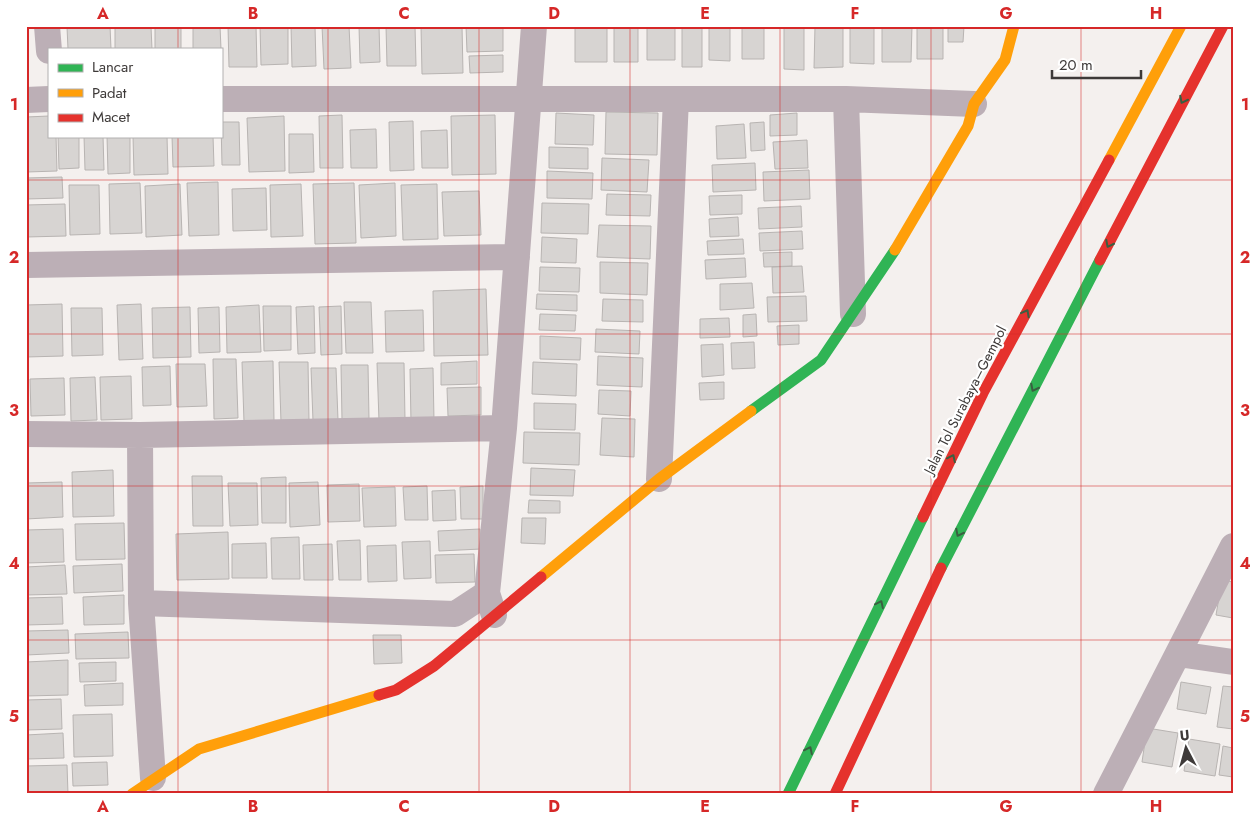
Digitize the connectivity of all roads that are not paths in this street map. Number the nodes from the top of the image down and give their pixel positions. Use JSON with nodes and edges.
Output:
{"nodes":[{"id":1,"x":47,"y":26,"type":"edge"},
{"id":2,"x":534,"y":26,"type":"edge"},
{"id":3,"x":1014,"y":26,"type":"edge"},
{"id":4,"x":1181,"y":26,"type":"edge"},
{"id":5,"x":1223,"y":26,"type":"edge"},
{"id":6,"x":49,"y":48,"type":"edge"},
{"id":7,"x":527,"y":98,"type":"junction"},
{"id":8,"x":48,"y":99,"type":"edge"},
{"id":9,"x":222,"y":99,"type":"edge"},
{"id":10,"x":676,"y":99,"type":"junction"},
{"id":11,"x":846,"y":99,"type":"junction"},
{"id":12,"x":26,"y":100,"type":"edge"},
{"id":13,"x":974,"y":104,"type":"junction"},
{"id":14,"x":517,"y":257,"type":"junction"},
{"id":15,"x":26,"y":266,"type":"edge"},
{"id":16,"x":853,"y":314,"type":"junction"},
{"id":17,"x":504,"y":428,"type":"junction"},
{"id":18,"x":26,"y":434,"type":"edge"},
{"id":19,"x":140,"y":435,"type":"junction"},
{"id":20,"x":659,"y":480,"type":"junction"},
{"id":21,"x":1233,"y":546,"type":"edge"},
{"id":22,"x":141,"y":603,"type":"junction"},
{"id":23,"x":491,"y":604,"type":"junction"},
{"id":24,"x":1178,"y":654,"type":"junction"},
{"id":25,"x":1233,"y":662,"type":"edge"},
{"id":26,"x":153,"y":778,"type":"junction"},
{"id":27,"x":132,"y":794,"type":"edge"},
{"id":28,"x":788,"y":794,"type":"edge"},
{"id":29,"x":835,"y":794,"type":"edge"},
{"id":30,"x":1109,"y":794,"type":"edge"}],
"edges":[{"from":1,"to":6,"type":"street"},
{"from":2,"to":7,"type":"street"},
{"from":3,"to":13,"type":"main road"},
{"from":28,"to":4,"type":"main road","name":"Jalan Tol Surabaya–Gempol","one_way":true},
{"from":5,"to":29,"type":"main road","one_way":true},
{"from":7,"to":9,"type":"street"},
{"from":7,"to":10,"type":"street"},
{"from":7,"to":14,"type":"street"},
{"from":8,"to":12,"type":"street"},
{"from":10,"to":11,"type":"street"},
{"from":10,"to":20,"type":"street"},
{"from":11,"to":13,"type":"street"},
{"from":11,"to":16,"type":"street"},
{"from":13,"to":16,"type":"main road"},
{"from":14,"to":15,"type":"street"},
{"from":14,"to":17,"type":"street"},
{"from":16,"to":20,"type":"main road"},
{"from":17,"to":19,"type":"street"},
{"from":17,"to":23,"type":"street"},
{"from":18,"to":19,"type":"street"},
{"from":19,"to":22,"type":"street"},
{"from":20,"to":23,"type":"main road"},
{"from":21,"to":24,"type":"street"},
{"from":22,"to":23,"type":"street"},
{"from":22,"to":26,"type":"street"},
{"from":23,"to":26,"type":"main road"},
{"from":24,"to":25,"type":"street"},
{"from":24,"to":30,"type":"street"},
{"from":26,"to":27,"type":"main road"}]}
